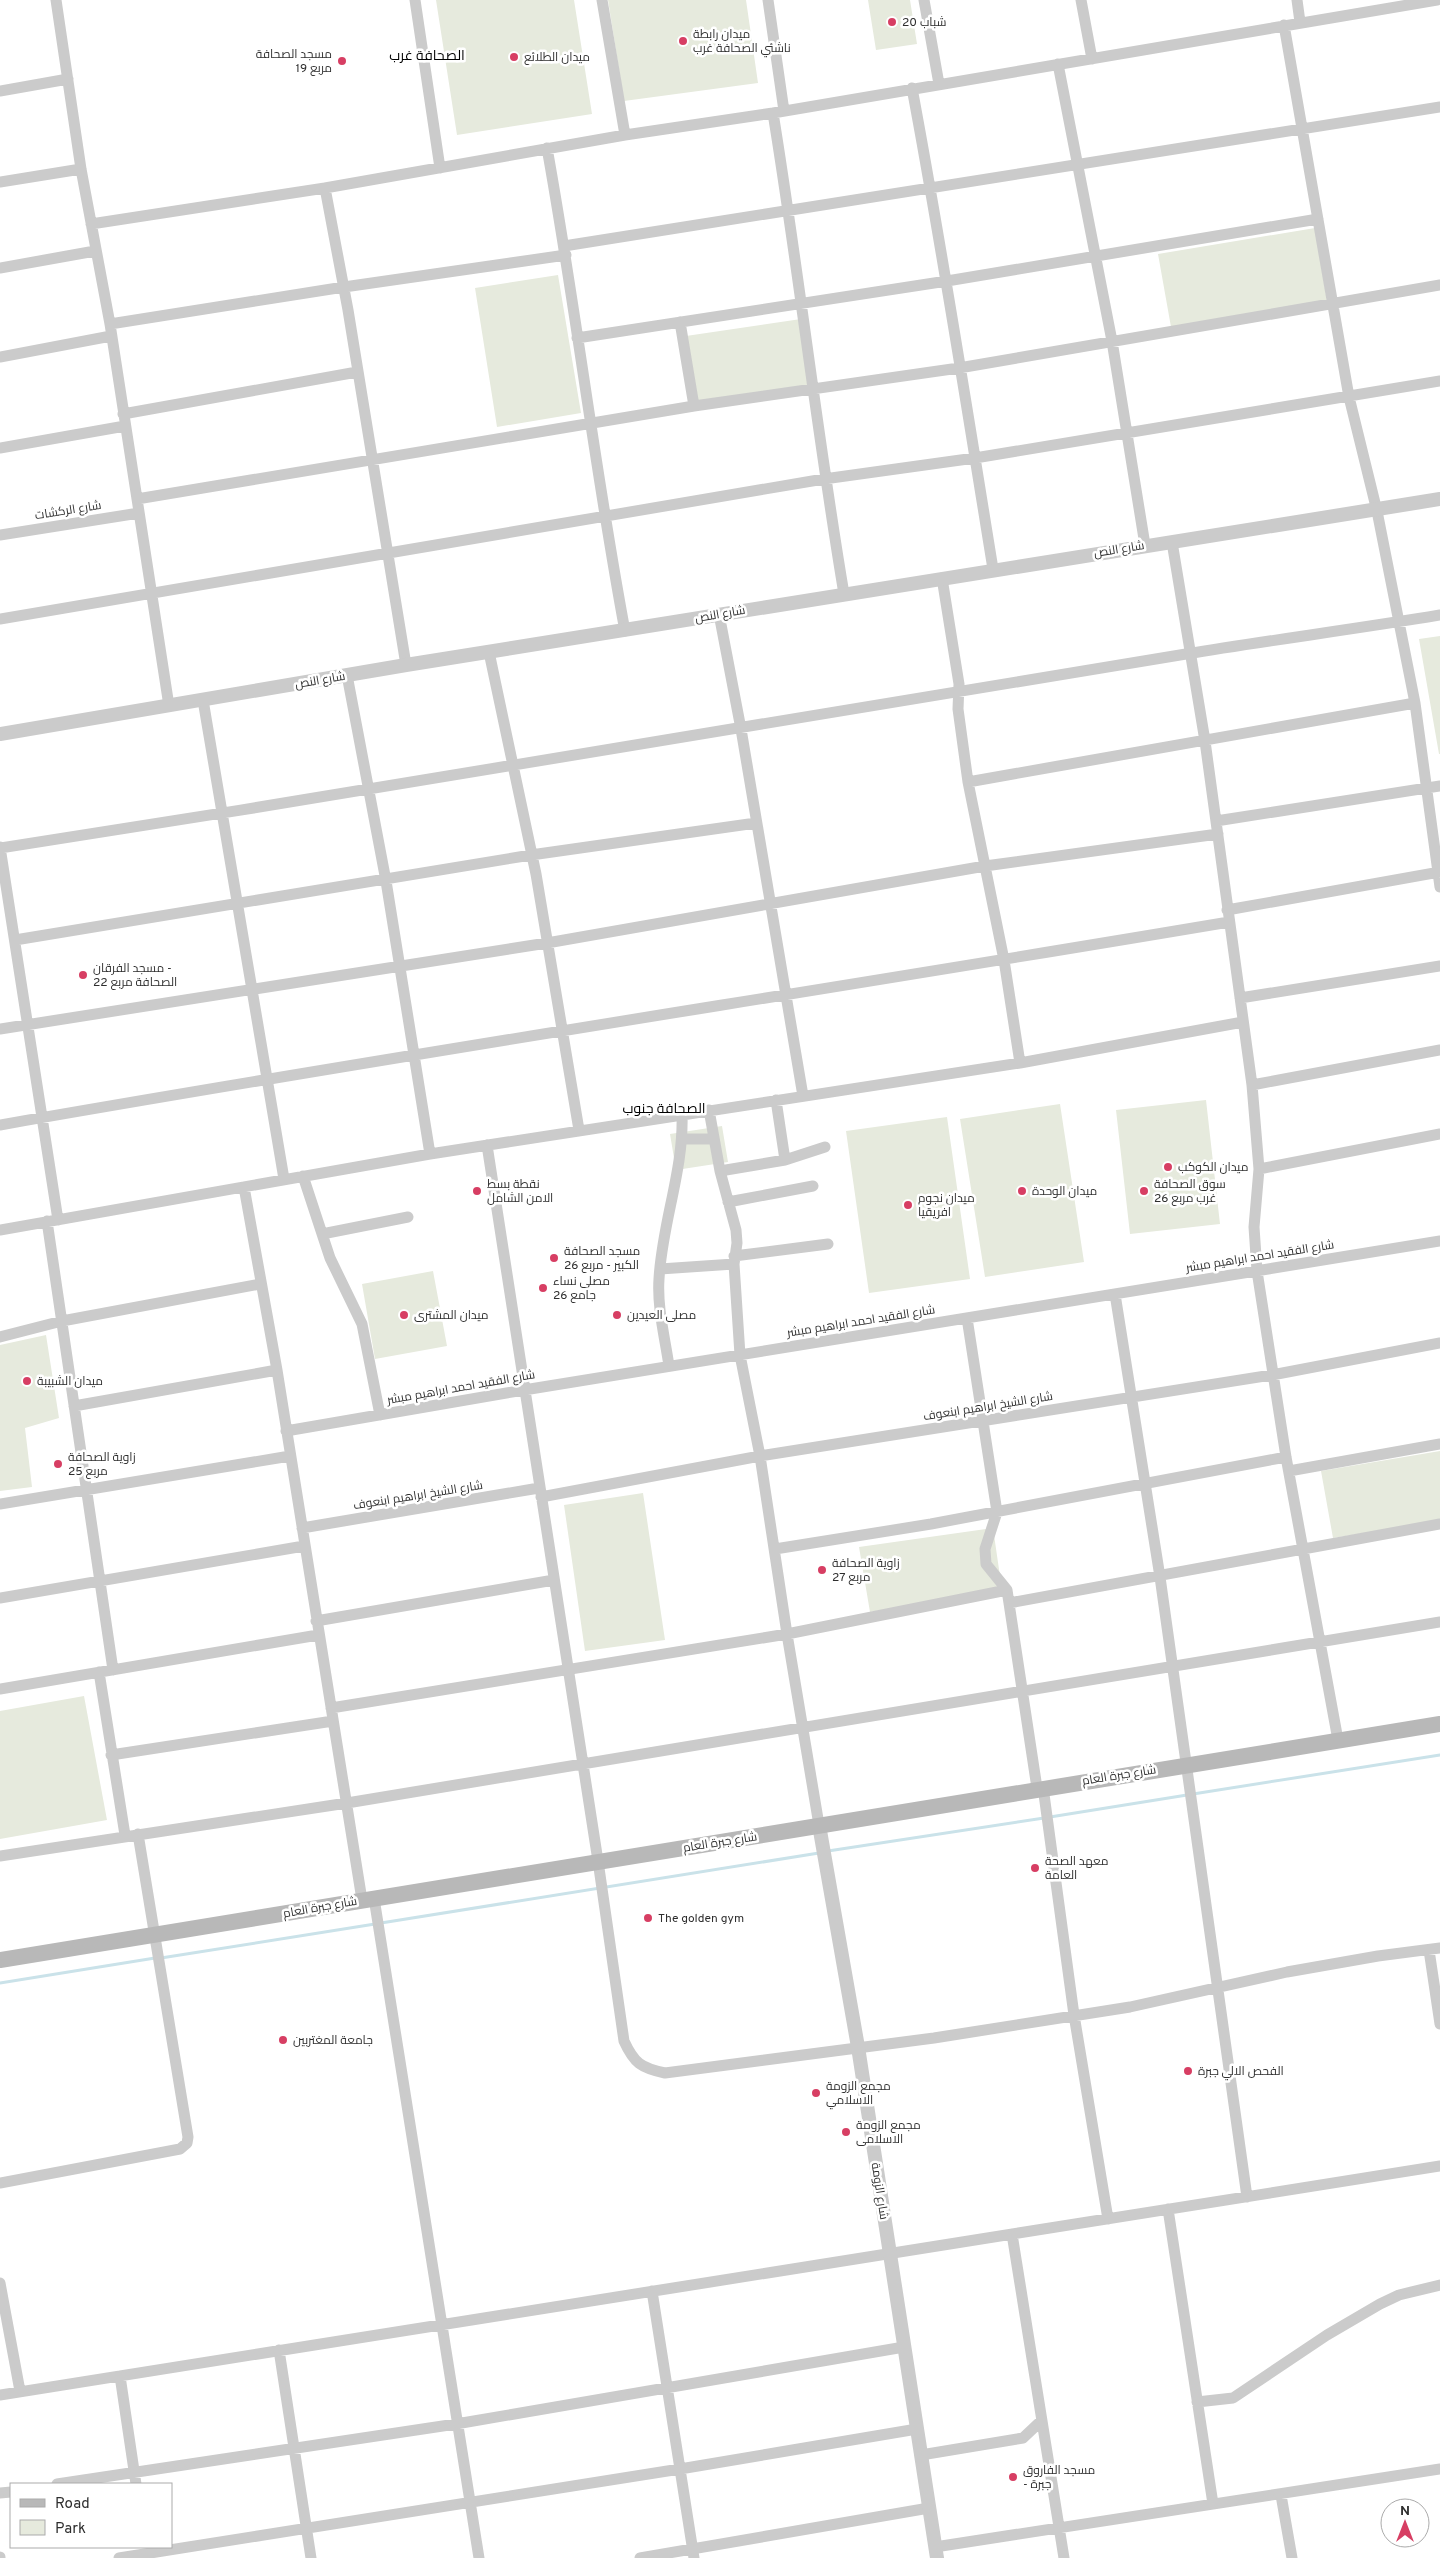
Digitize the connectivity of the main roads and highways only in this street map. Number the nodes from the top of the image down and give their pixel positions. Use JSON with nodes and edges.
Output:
{"nodes":[{"id":1,"x":1440,"y":1724,"type":"edge"},
{"id":2,"x":0,"y":1960,"type":"edge"}],
"edges":[{"from":1,"to":2,"type":"main road","name":"شارع جبرة العام"}]}
